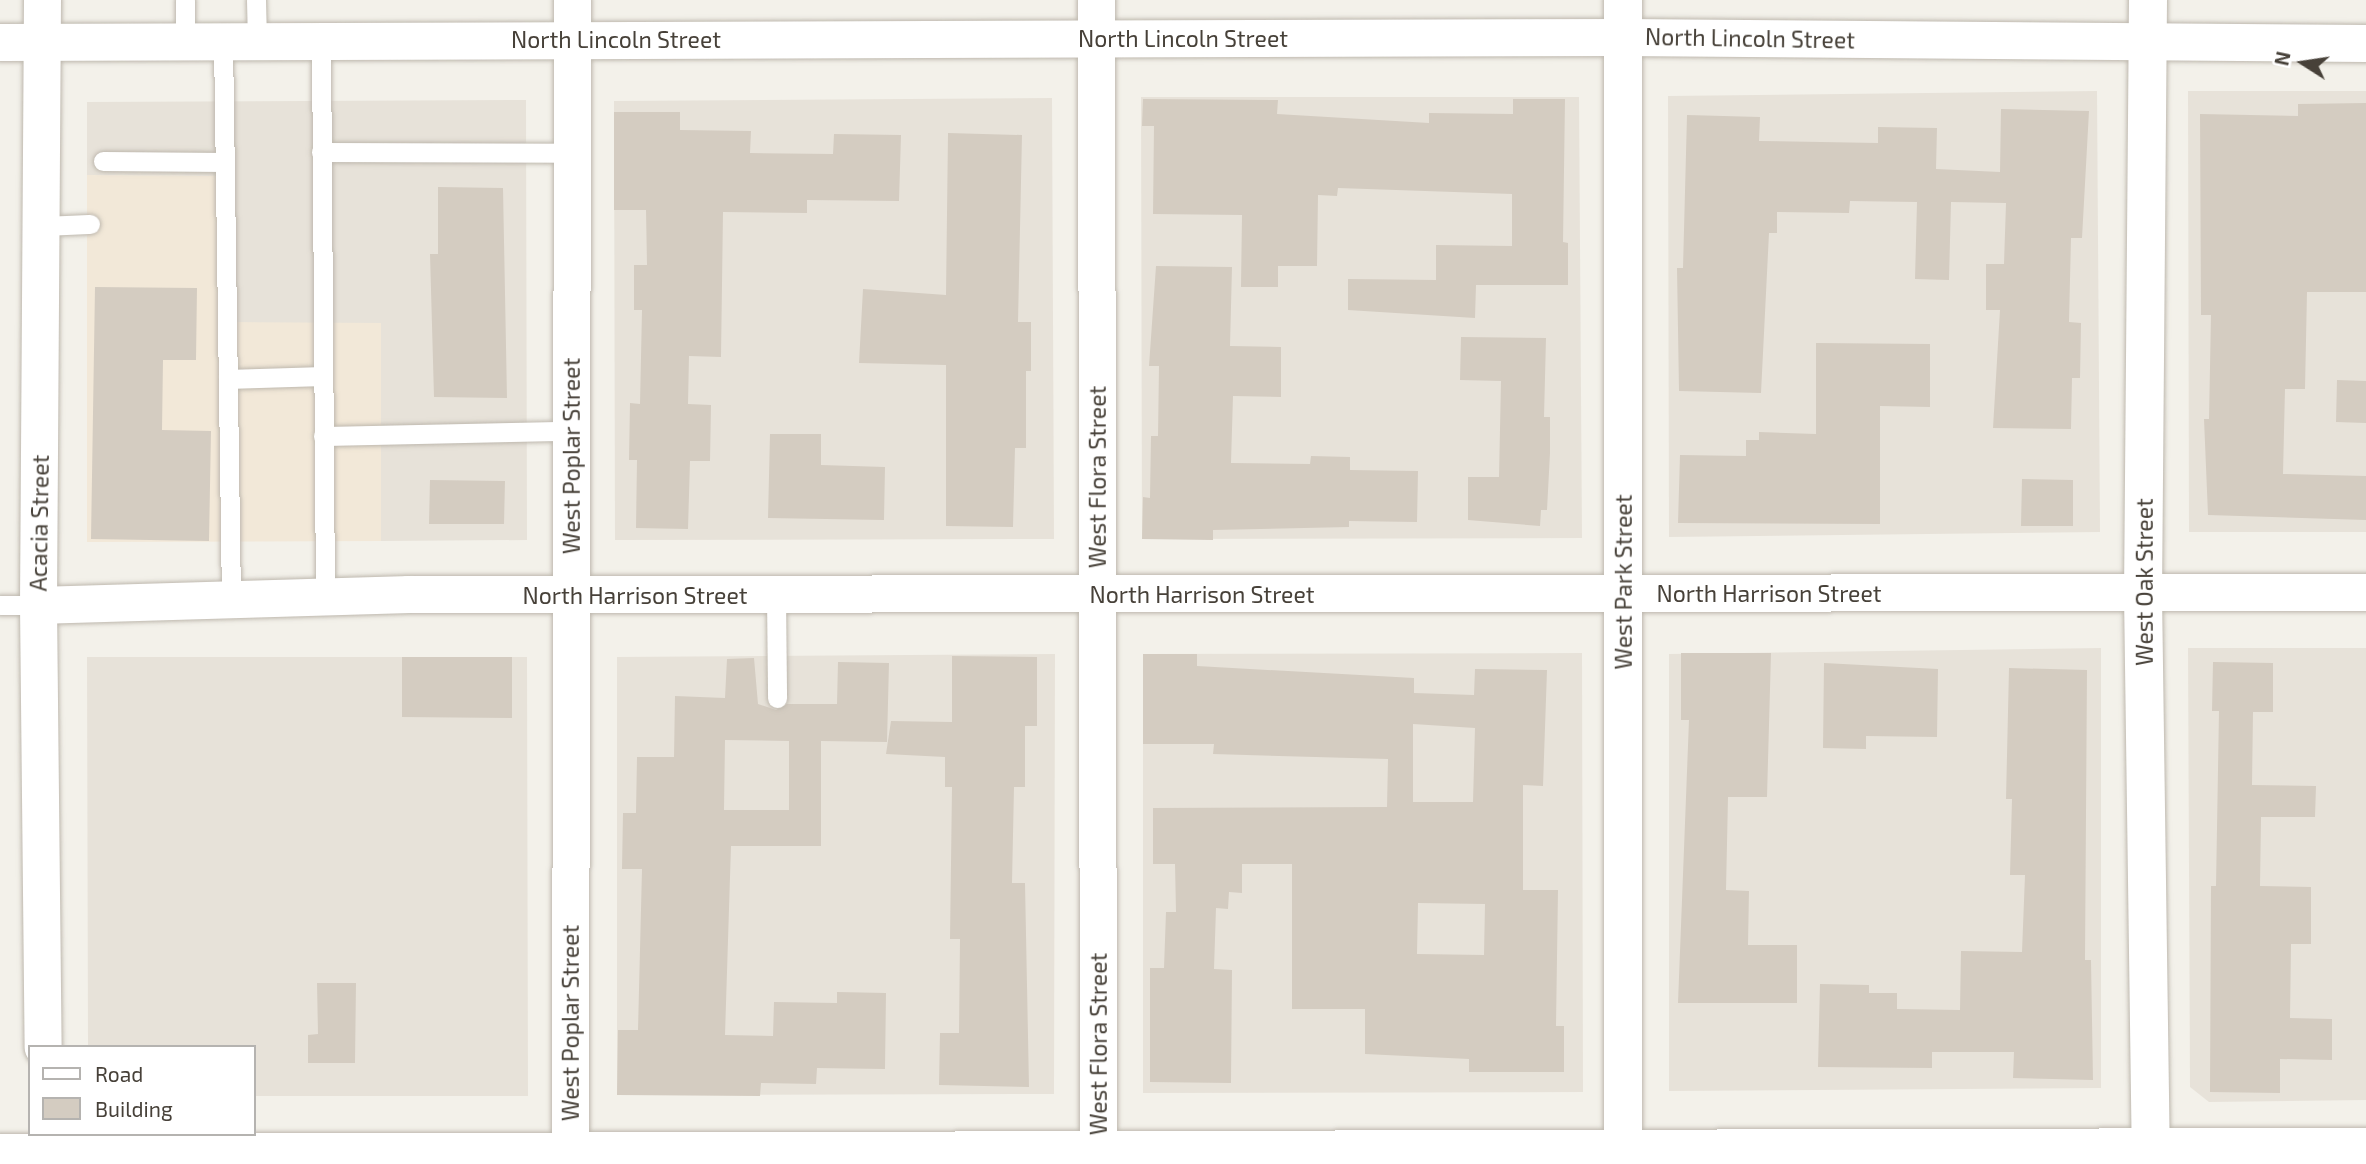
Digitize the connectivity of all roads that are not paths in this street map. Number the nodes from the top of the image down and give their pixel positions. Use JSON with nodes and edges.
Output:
{"nodes":[{"id":1,"x":42,"y":0,"type":"edge"},
{"id":2,"x":186,"y":0,"type":"edge"},
{"id":3,"x":256,"y":0,"type":"edge"},
{"id":4,"x":572,"y":0,"type":"edge"},
{"id":5,"x":1097,"y":0,"type":"edge"},
{"id":6,"x":2148,"y":0,"type":"edge"},
{"id":7,"x":1623,"y":18,"type":"edge"},
{"id":8,"x":1096,"y":38,"type":"junction"},
{"id":9,"x":321,"y":40,"type":"junction"},
{"id":10,"x":572,"y":40,"type":"junction"},
{"id":11,"x":185,"y":41,"type":"junction"},
{"id":12,"x":240,"y":41,"type":"junction"},
{"id":13,"x":2148,"y":41,"type":"junction"},
{"id":14,"x":0,"y":42,"type":"edge"},
{"id":15,"x":42,"y":42,"type":"junction"},
{"id":16,"x":2366,"y":43,"type":"edge"},
{"id":17,"x":321,"y":152,"type":"junction"},
{"id":18,"x":571,"y":153,"type":"junction"},
{"id":19,"x":103,"y":161,"type":"dead end"},
{"id":20,"x":225,"y":162,"type":"junction"},
{"id":21,"x":90,"y":224,"type":"dead end"},
{"id":22,"x":42,"y":226,"type":"junction"},
{"id":23,"x":322,"y":376,"type":"junction"},
{"id":24,"x":228,"y":379,"type":"junction"},
{"id":25,"x":571,"y":431,"type":"junction"},
{"id":26,"x":323,"y":436,"type":"junction"},
{"id":27,"x":1623,"y":592,"type":"junction"},
{"id":28,"x":2366,"y":592,"type":"edge"},
{"id":29,"x":1098,"y":594,"type":"junction"},
{"id":30,"x":2143,"y":594,"type":"junction"},
{"id":31,"x":776,"y":595,"type":"junction"},
{"id":32,"x":570,"y":596,"type":"junction"},
{"id":33,"x":326,"y":597,"type":"junction"},
{"id":34,"x":231,"y":600,"type":"junction"},
{"id":35,"x":0,"y":605,"type":"edge"},
{"id":36,"x":38,"y":605,"type":"junction"},
{"id":37,"x":777,"y":698,"type":"dead end"},
{"id":38,"x":43,"y":1045,"type":"edge"},
{"id":39,"x":2366,"y":1146,"type":"edge"},
{"id":40,"x":44,"y":1150,"type":"edge"},
{"id":41,"x":0,"y":1152,"type":"edge"},
{"id":42,"x":1623,"y":1155,"type":"edge"},
{"id":43,"x":2151,"y":1155,"type":"edge"},
{"id":44,"x":570,"y":1157,"type":"edge"},
{"id":45,"x":1098,"y":1157,"type":"edge"}],
"edges":[{"from":1,"to":15,"type":"street","name":"Acacia Street"},
{"from":2,"to":11,"type":"lane"},
{"from":3,"to":12,"type":"lane"},
{"from":4,"to":10,"type":"street","name":"West Poplar Street"},
{"from":5,"to":8,"type":"street","name":"West Flora Street"},
{"from":6,"to":13,"type":"street","name":"West Oak Street"},
{"from":7,"to":8,"type":"street","name":"North Lincoln Street"},
{"from":7,"to":13,"type":"street","name":"North Lincoln Street"},
{"from":7,"to":27,"type":"street","name":"West Park Street"},
{"from":8,"to":10,"type":"street","name":"North Lincoln Street"},
{"from":8,"to":29,"type":"street","name":"West Flora Street"},
{"from":9,"to":10,"type":"street","name":"North Lincoln Street"},
{"from":9,"to":12,"type":"street","name":"North Lincoln Street"},
{"from":9,"to":17,"type":"lane"},
{"from":10,"to":18,"type":"street","name":"West Poplar Street"},
{"from":11,"to":12,"type":"street","name":"North Lincoln Street"},
{"from":11,"to":15,"type":"street","name":"North Lincoln Street"},
{"from":12,"to":20,"type":"lane"},
{"from":13,"to":16,"type":"street","name":"North Lincoln Street"},
{"from":13,"to":30,"type":"street","name":"West Oak Street"},
{"from":14,"to":15,"type":"street","name":"North Lincoln Street"},
{"from":15,"to":22,"type":"street","name":"Acacia Street"},
{"from":17,"to":18,"type":"lane"},
{"from":17,"to":23,"type":"lane"},
{"from":18,"to":25,"type":"street","name":"West Poplar Street"},
{"from":19,"to":20,"type":"lane"},
{"from":20,"to":24,"type":"lane"},
{"from":21,"to":22,"type":"lane"},
{"from":22,"to":36,"type":"street","name":"Acacia Street"},
{"from":23,"to":24,"type":"lane"},
{"from":23,"to":26,"type":"lane"},
{"from":24,"to":34,"type":"lane"},
{"from":25,"to":26,"type":"lane"},
{"from":25,"to":32,"type":"street","name":"West Poplar Street"},
{"from":26,"to":33,"type":"lane"},
{"from":27,"to":29,"type":"street","name":"North Harrison Street"},
{"from":27,"to":30,"type":"street","name":"North Harrison Street"},
{"from":27,"to":42,"type":"street","name":"West Park Street"},
{"from":28,"to":30,"type":"street","name":"North Harrison Street"},
{"from":29,"to":31,"type":"street","name":"North Harrison Street"},
{"from":29,"to":45,"type":"street","name":"West Flora Street"},
{"from":30,"to":43,"type":"street","name":"West Oak Street"},
{"from":31,"to":32,"type":"street","name":"North Harrison Street"},
{"from":31,"to":37,"type":"lane"},
{"from":32,"to":33,"type":"street","name":"North Harrison Street"},
{"from":32,"to":44,"type":"street","name":"West Poplar Street"},
{"from":33,"to":34,"type":"street","name":"North Harrison Street"},
{"from":34,"to":36,"type":"street","name":"North Harrison Street"},
{"from":35,"to":36,"type":"lane"},
{"from":36,"to":38,"type":"street","name":"Acacia Street"},
{"from":39,"to":43,"type":"street"},
{"from":40,"to":41,"type":"street"},
{"from":40,"to":44,"type":"street"},
{"from":42,"to":43,"type":"street"},
{"from":42,"to":45,"type":"street"},
{"from":44,"to":45,"type":"street"}]}
